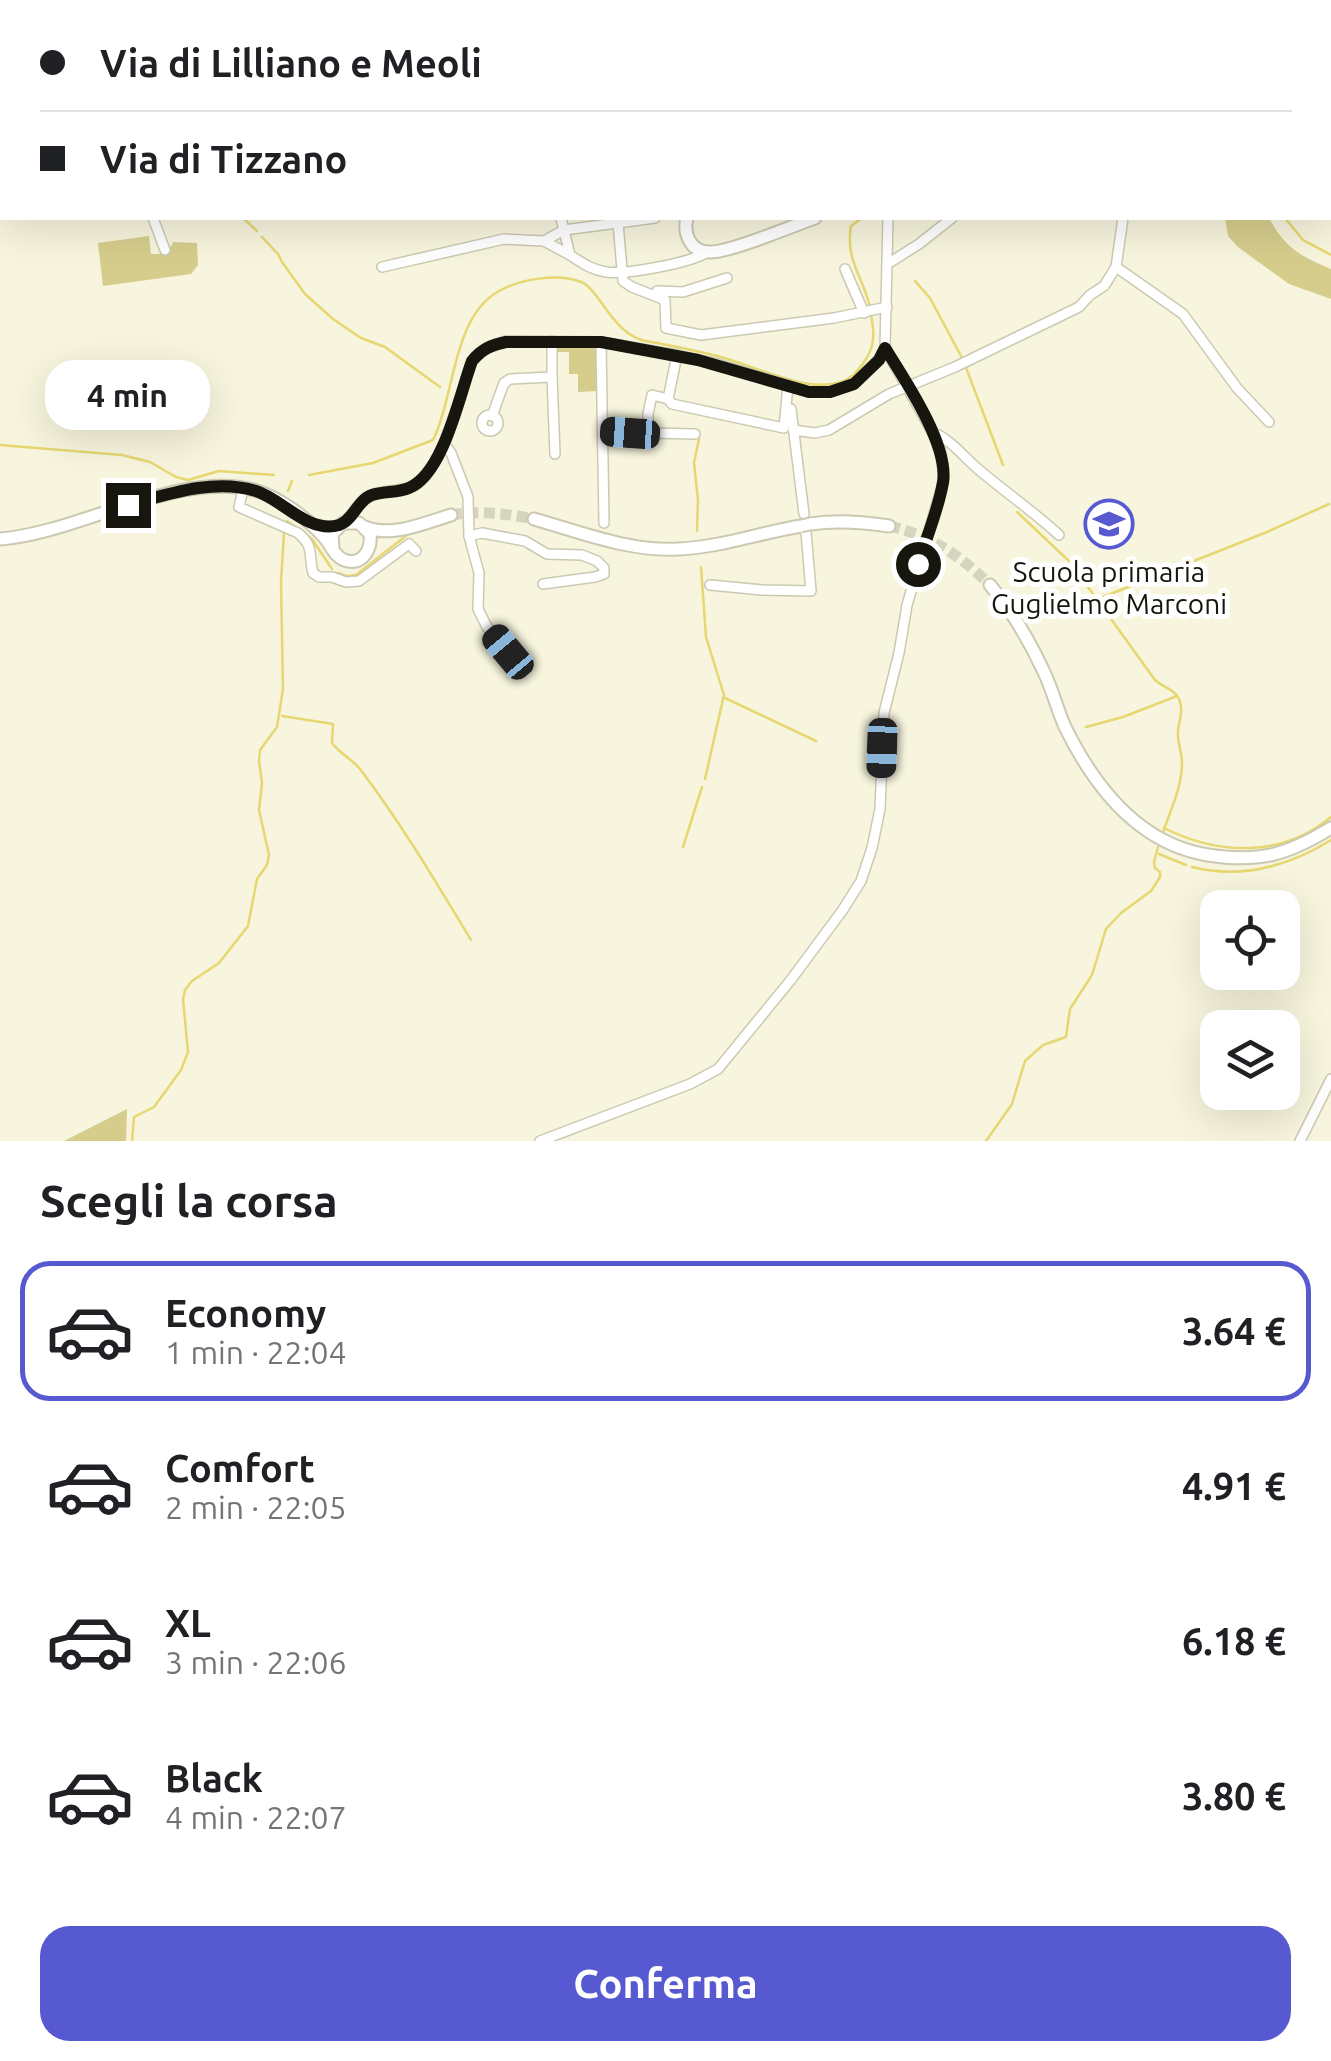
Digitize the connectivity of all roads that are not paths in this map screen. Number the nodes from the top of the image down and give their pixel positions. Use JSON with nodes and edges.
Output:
{"nodes":[{"id":1,"x":154,"y":220,"type":"edge"},
{"id":2,"x":562,"y":220,"type":"edge"},
{"id":3,"x":626,"y":220,"type":"edge"},
{"id":4,"x":687,"y":220,"type":"edge"},
{"id":5,"x":809,"y":220,"type":"edge"},
{"id":6,"x":888,"y":220,"type":"edge"},
{"id":7,"x":949,"y":220,"type":"edge"},
{"id":8,"x":1123,"y":220,"type":"edge"},
{"id":9,"x":618,"y":223,"type":"junction"},
{"id":10,"x":564,"y":230,"type":"junction"},
{"id":11,"x":544,"y":241,"type":"junction"},
{"id":12,"x":165,"y":250,"type":"dead end"},
{"id":13,"x":707,"y":252,"type":"junction"},
{"id":14,"x":570,"y":255,"type":"junction"},
{"id":15,"x":889,"y":264,"type":"junction"},
{"id":16,"x":382,"y":267,"type":"dead end"},
{"id":17,"x":1116,"y":267,"type":"junction"},
{"id":18,"x":846,"y":268,"type":"dead end"},
{"id":19,"x":623,"y":272,"type":"junction"},
{"id":20,"x":727,"y":278,"type":"dead end"},
{"id":21,"x":644,"y":291,"type":"junction"},
{"id":22,"x":882,"y":309,"type":"junction"},
{"id":23,"x":865,"y":312,"type":"junction"},
{"id":24,"x":552,"y":341,"type":"junction"},
{"id":25,"x":601,"y":342,"type":"junction"},
{"id":26,"x":885,"y":348,"type":"junction"},
{"id":27,"x":677,"y":354,"type":"junction"},
{"id":28,"x":552,"y":377,"type":"junction"},
{"id":29,"x":909,"y":387,"type":"junction"},
{"id":30,"x":788,"y":388,"type":"junction"},
{"id":31,"x":668,"y":399,"type":"junction"},
{"id":32,"x":492,"y":416,"type":"dead end"},
{"id":33,"x":1268,"y":422,"type":"dead end"},
{"id":34,"x":793,"y":430,"type":"junction"},
{"id":35,"x":605,"y":431,"type":"junction"},
{"id":36,"x":648,"y":433,"type":"junction"},
{"id":37,"x":933,"y":433,"type":"junction"},
{"id":38,"x":695,"y":434,"type":"dead end"},
{"id":39,"x":444,"y":444,"type":"junction"},
{"id":40,"x":555,"y":454,"type":"dead end"},
{"id":41,"x":242,"y":488,"type":"junction"},
{"id":42,"x":362,"y":502,"type":"junction"},
{"id":43,"x":451,"y":515,"type":"tunnel mouth"},
{"id":44,"x":300,"y":516,"type":"junction"},
{"id":45,"x":534,"y":519,"type":"tunnel mouth"},
{"id":46,"x":604,"y":523,"type":"dead end"},
{"id":47,"x":341,"y":524,"type":"junction"},
{"id":48,"x":805,"y":524,"type":"junction"},
{"id":49,"x":364,"y":526,"type":"junction"},
{"id":50,"x":889,"y":526,"type":"tunnel mouth"},
{"id":51,"x":404,"y":528,"type":"junction"},
{"id":52,"x":1059,"y":535,"type":"dead end"},
{"id":53,"x":469,"y":536,"type":"junction"},
{"id":54,"x":0,"y":539,"type":"edge"},
{"id":55,"x":370,"y":549,"type":"junction"},
{"id":56,"x":416,"y":552,"type":"dead end"},
{"id":57,"x":337,"y":562,"type":"junction"},
{"id":58,"x":543,"y":584,"type":"dead end"},
{"id":59,"x":710,"y":585,"type":"dead end"},
{"id":60,"x":990,"y":586,"type":"tunnel mouth"},
{"id":61,"x":508,"y":652,"type":"dead end"},
{"id":62,"x":1331,"y":828,"type":"edge"},
{"id":63,"x":1331,"y":1079,"type":"edge"},
{"id":64,"x":540,"y":1141,"type":"edge"},
{"id":65,"x":1300,"y":1141,"type":"edge"}],
"edges":[{"from":1,"to":12,"type":"street"},
{"from":2,"to":10,"type":"street"},
{"from":3,"to":9,"type":"street"},
{"from":4,"to":13,"type":"main road"},
{"from":5,"to":13,"type":"main road"},
{"from":6,"to":15,"type":"street"},
{"from":7,"to":15,"type":"street"},
{"from":8,"to":17,"type":"street"},
{"from":9,"to":10,"type":"street"},
{"from":9,"to":19,"type":"street"},
{"from":10,"to":11,"type":"street"},
{"from":10,"to":14,"type":"street"},
{"from":11,"to":14,"type":"street"},
{"from":11,"to":16,"type":"street"},
{"from":13,"to":19,"type":"street"},
{"from":14,"to":19,"type":"street"},
{"from":15,"to":22,"type":"street"},
{"from":17,"to":29,"type":"street"},
{"from":17,"to":33,"type":"street"},
{"from":18,"to":23,"type":"street"},
{"from":19,"to":21,"type":"street"},
{"from":20,"to":21,"type":"street"},
{"from":21,"to":23,"type":"street"},
{"from":22,"to":23,"type":"street"},
{"from":22,"to":26,"type":"street"},
{"from":24,"to":25,"type":"street"},
{"from":24,"to":28,"type":"street"},
{"from":24,"to":39,"type":"street"},
{"from":25,"to":27,"type":"street"},
{"from":25,"to":35,"type":"street"},
{"from":26,"to":29,"type":"street"},
{"from":26,"to":30,"type":"street"},
{"from":27,"to":30,"type":"street"},
{"from":27,"to":31,"type":"street"},
{"from":28,"to":32,"type":"street"},
{"from":28,"to":40,"type":"street"},
{"from":29,"to":34,"type":"street"},
{"from":29,"to":37,"type":"street"},
{"from":30,"to":31,"type":"street"},
{"from":30,"to":34,"type":"street"},
{"from":31,"to":36,"type":"street"},
{"from":34,"to":48,"type":"street"},
{"from":35,"to":36,"type":"street"},
{"from":35,"to":46,"type":"street"},
{"from":36,"to":38,"type":"street"},
{"from":37,"to":52,"type":"street"},
{"from":37,"to":64,"type":"street"},
{"from":39,"to":42,"type":"street"},
{"from":39,"to":53,"type":"street"},
{"from":41,"to":44,"type":"main road"},
{"from":41,"to":54,"type":"main road"},
{"from":41,"to":57,"type":"street"},
{"from":42,"to":47,"type":"street"},
{"from":42,"to":49,"type":"street"},
{"from":43,"to":51,"type":"main road"},
{"from":44,"to":47,"type":"main road"},
{"from":44,"to":57,"type":"main road"},
{"from":45,"to":48,"type":"main road"},
{"from":47,"to":49,"type":"main road"},
{"from":47,"to":57,"type":"main road"},
{"from":48,"to":50,"type":"main road"},
{"from":48,"to":59,"type":"street"},
{"from":49,"to":51,"type":"main road"},
{"from":49,"to":55,"type":"main road"},
{"from":51,"to":55,"type":"main road"},
{"from":53,"to":58,"type":"street"},
{"from":53,"to":61,"type":"street"},
{"from":55,"to":57,"type":"main road"},
{"from":56,"to":57,"type":"street"},
{"from":60,"to":62,"type":"main road"},
{"from":63,"to":65,"type":"street"}]}
